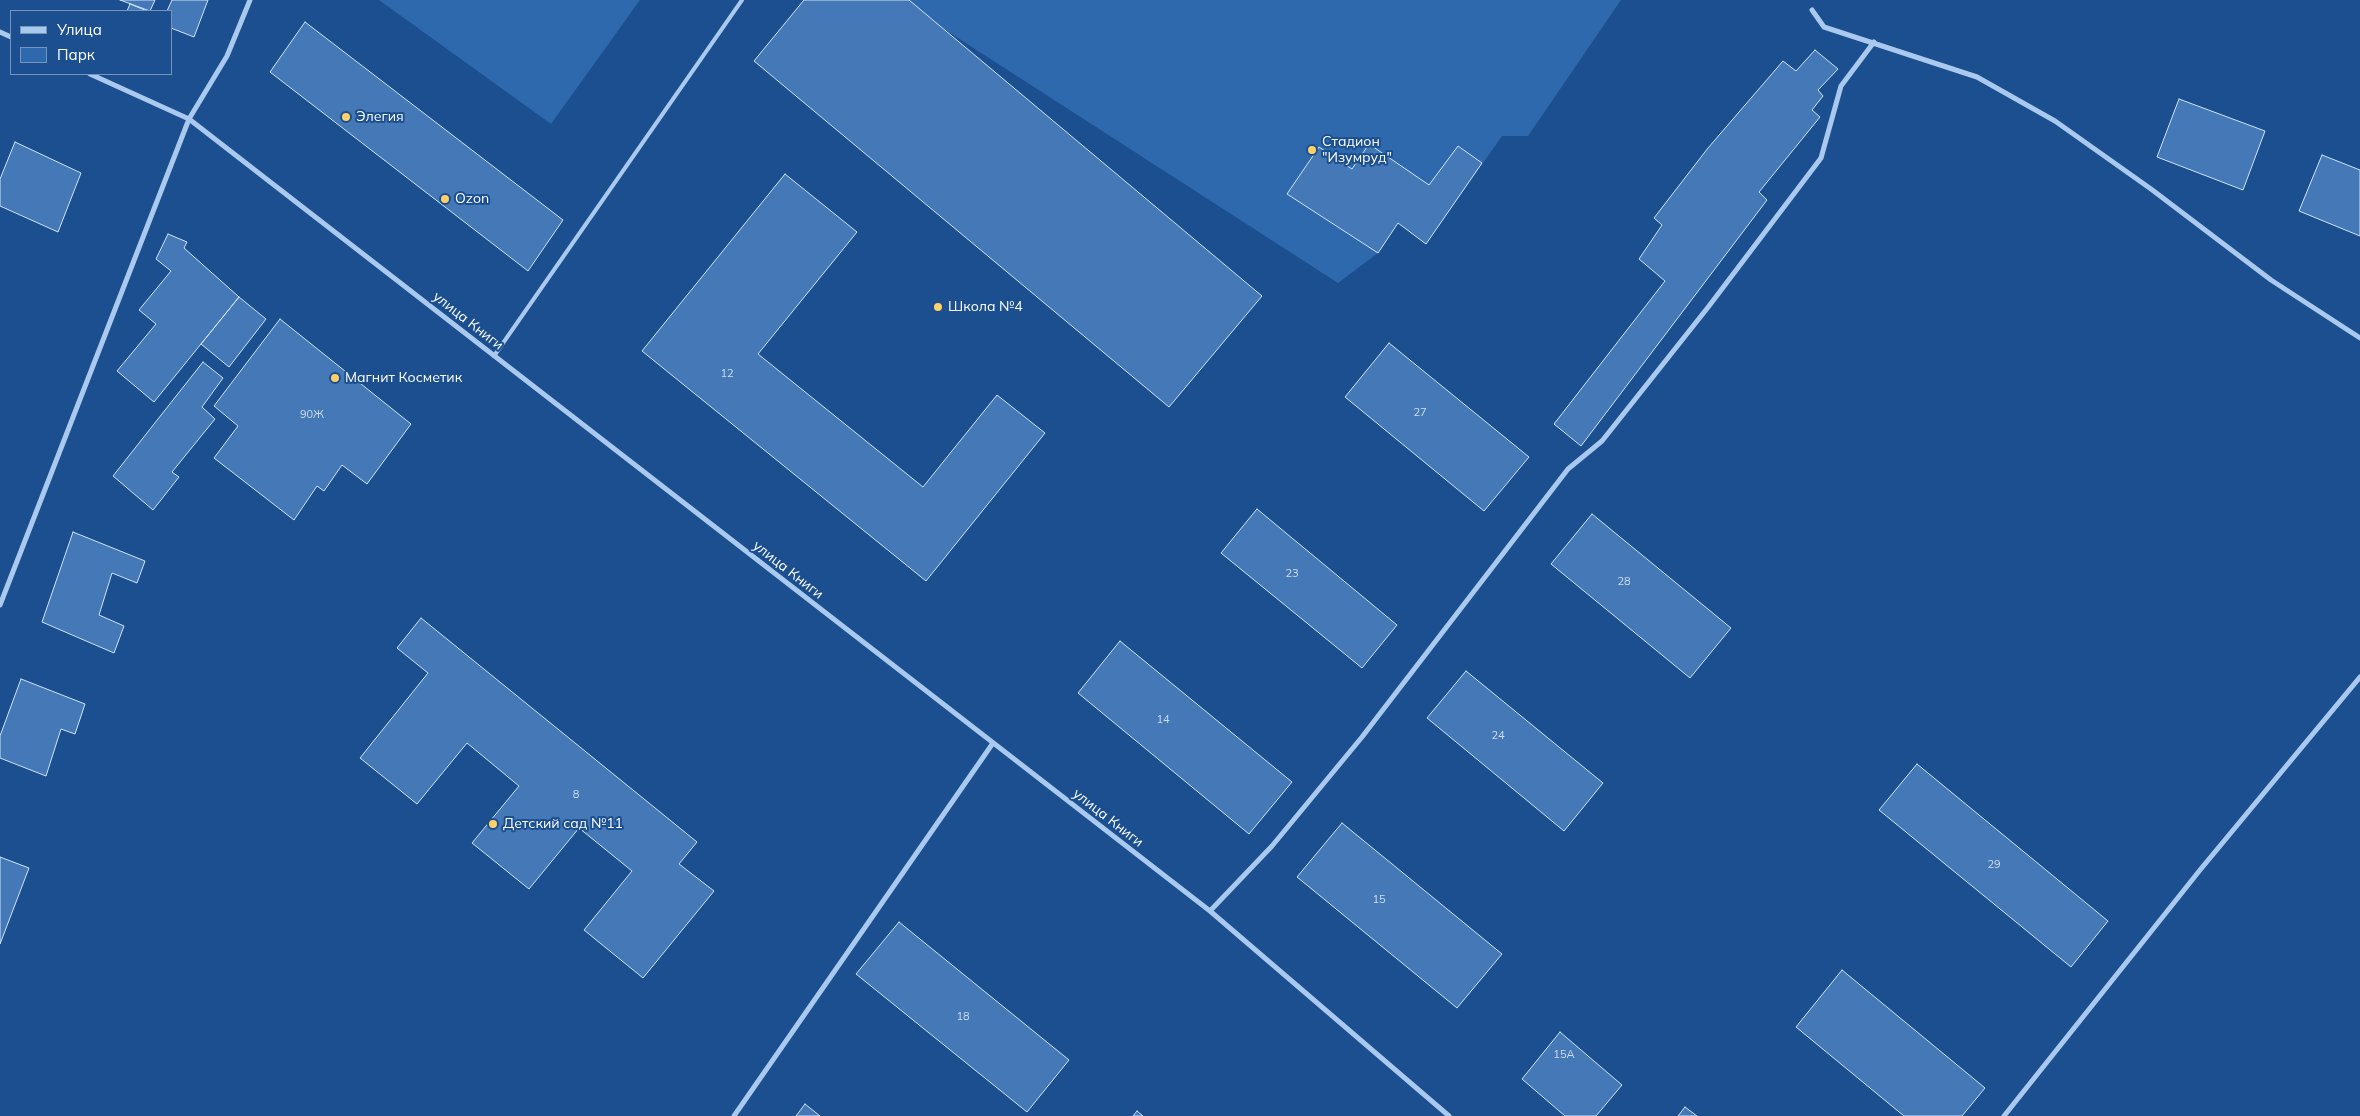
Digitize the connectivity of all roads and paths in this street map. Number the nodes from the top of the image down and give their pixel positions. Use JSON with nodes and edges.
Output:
{"nodes":[{"id":1,"x":250,"y":0,"type":"edge"},
{"id":2,"x":742,"y":0,"type":"edge"},
{"id":3,"x":1812,"y":10,"type":"dead end"},
{"id":4,"x":1874,"y":42,"type":"junction"},
{"id":5,"x":92,"y":75,"type":"edge"},
{"id":6,"x":189,"y":119,"type":"junction"},
{"id":7,"x":2360,"y":338,"type":"edge"},
{"id":8,"x":494,"y":356,"type":"junction"},
{"id":9,"x":0,"y":605,"type":"edge"},
{"id":10,"x":2360,"y":677,"type":"edge"},
{"id":11,"x":992,"y":743,"type":"junction"},
{"id":12,"x":1210,"y":911,"type":"junction"},
{"id":13,"x":734,"y":1116,"type":"edge"},
{"id":14,"x":1449,"y":1116,"type":"edge"},
{"id":15,"x":2004,"y":1116,"type":"edge"}],
"edges":[{"from":1,"to":6,"type":"street"},
{"from":2,"to":8,"type":"lane"},
{"from":3,"to":4,"type":"street"},
{"from":4,"to":7,"type":"street"},
{"from":4,"to":12,"type":"street"},
{"from":5,"to":6,"type":"street","name":"улица Книги"},
{"from":6,"to":8,"type":"street","name":"улица Книги"},
{"from":6,"to":9,"type":"street"},
{"from":8,"to":11,"type":"street","name":"улица Книги"},
{"from":10,"to":15,"type":"street"},
{"from":11,"to":12,"type":"street","name":"улица Книги"},
{"from":11,"to":13,"type":"street"},
{"from":12,"to":14,"type":"street","name":"улица Книги"}]}
